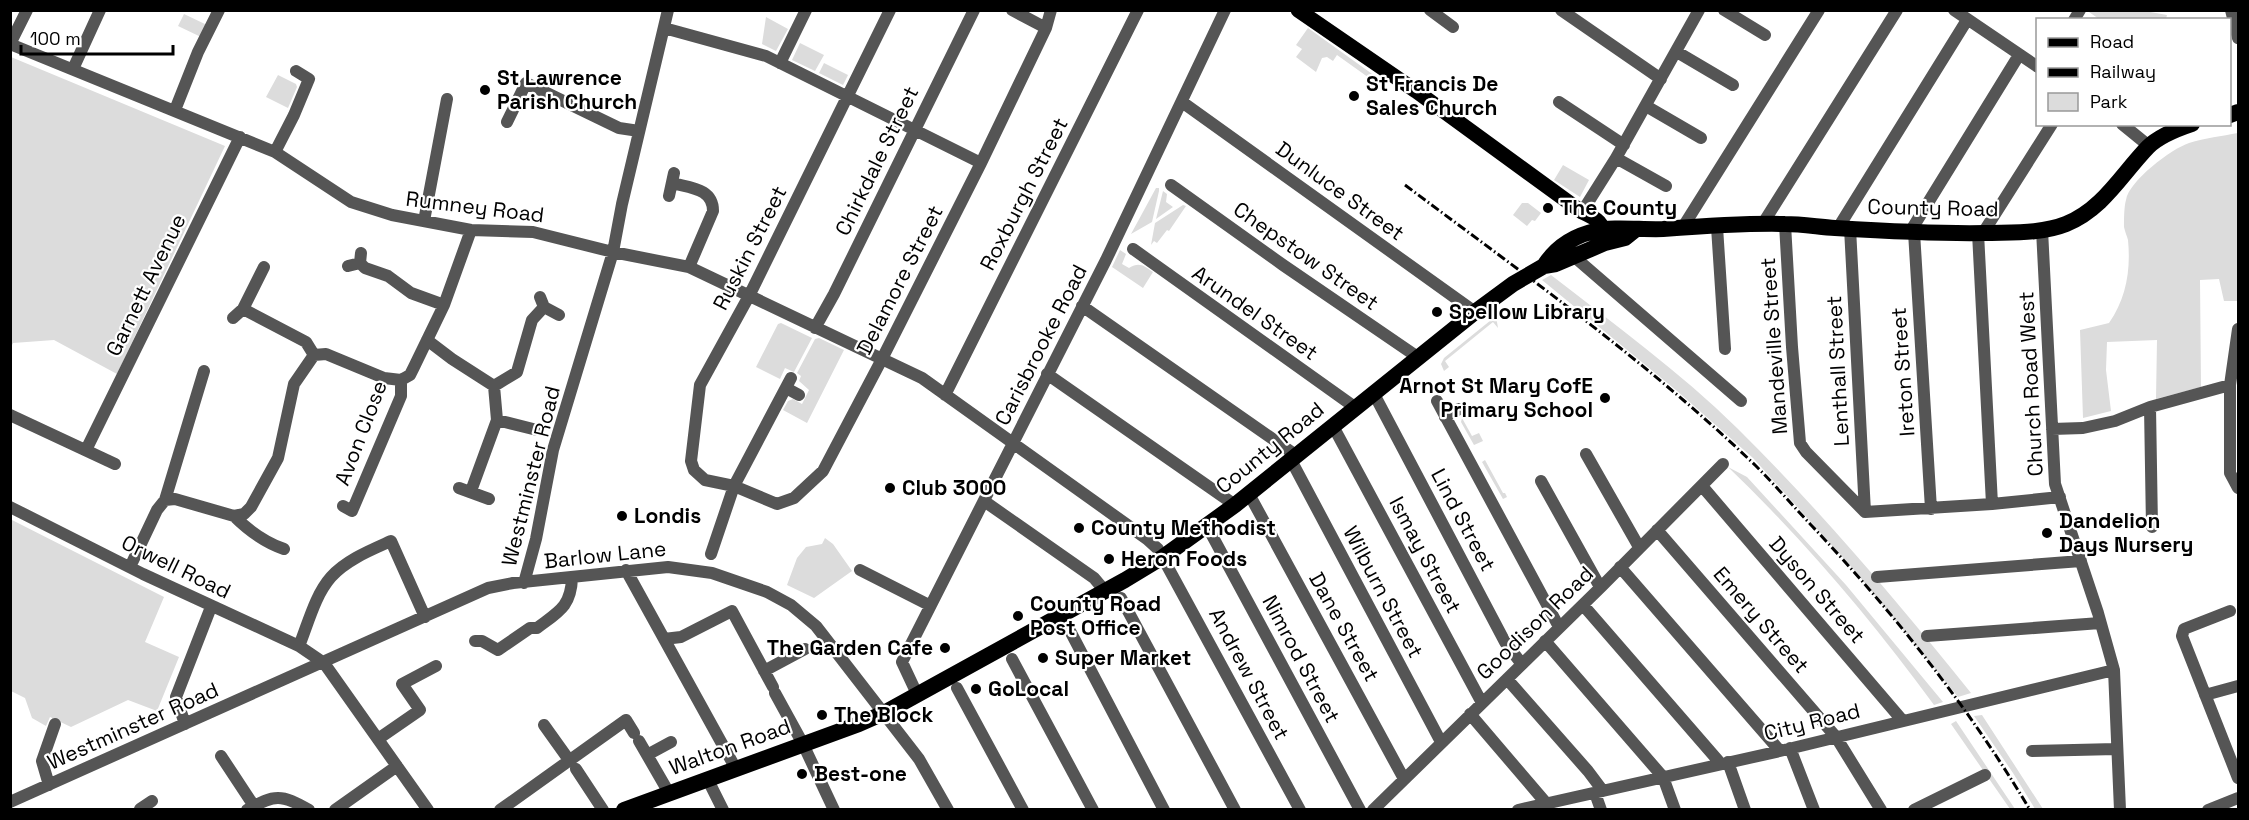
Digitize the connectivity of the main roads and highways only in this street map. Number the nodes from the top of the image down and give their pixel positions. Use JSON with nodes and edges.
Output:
{"nodes":[{"id":1,"x":1298,"y":10,"type":"edge"},
{"id":2,"x":2186,"y":126,"type":"edge"},
{"id":3,"x":1600,"y":234,"type":"junction"},
{"id":4,"x":1540,"y":268,"type":"junction"},
{"id":5,"x":884,"y":713,"type":"joint"},
{"id":6,"x":624,"y":810,"type":"edge"}],
"edges":[{"from":1,"to":3,"type":"main road"},
{"from":2,"to":3,"type":"highway","name":"County Road"},
{"from":3,"to":4,"type":"highway","name":"County Road"},
{"from":3,"to":4,"type":"highway","name":"County Road"},
{"from":4,"to":5,"type":"highway","name":"County Road"},
{"from":5,"to":6,"type":"highway","name":"Walton Road"}]}
